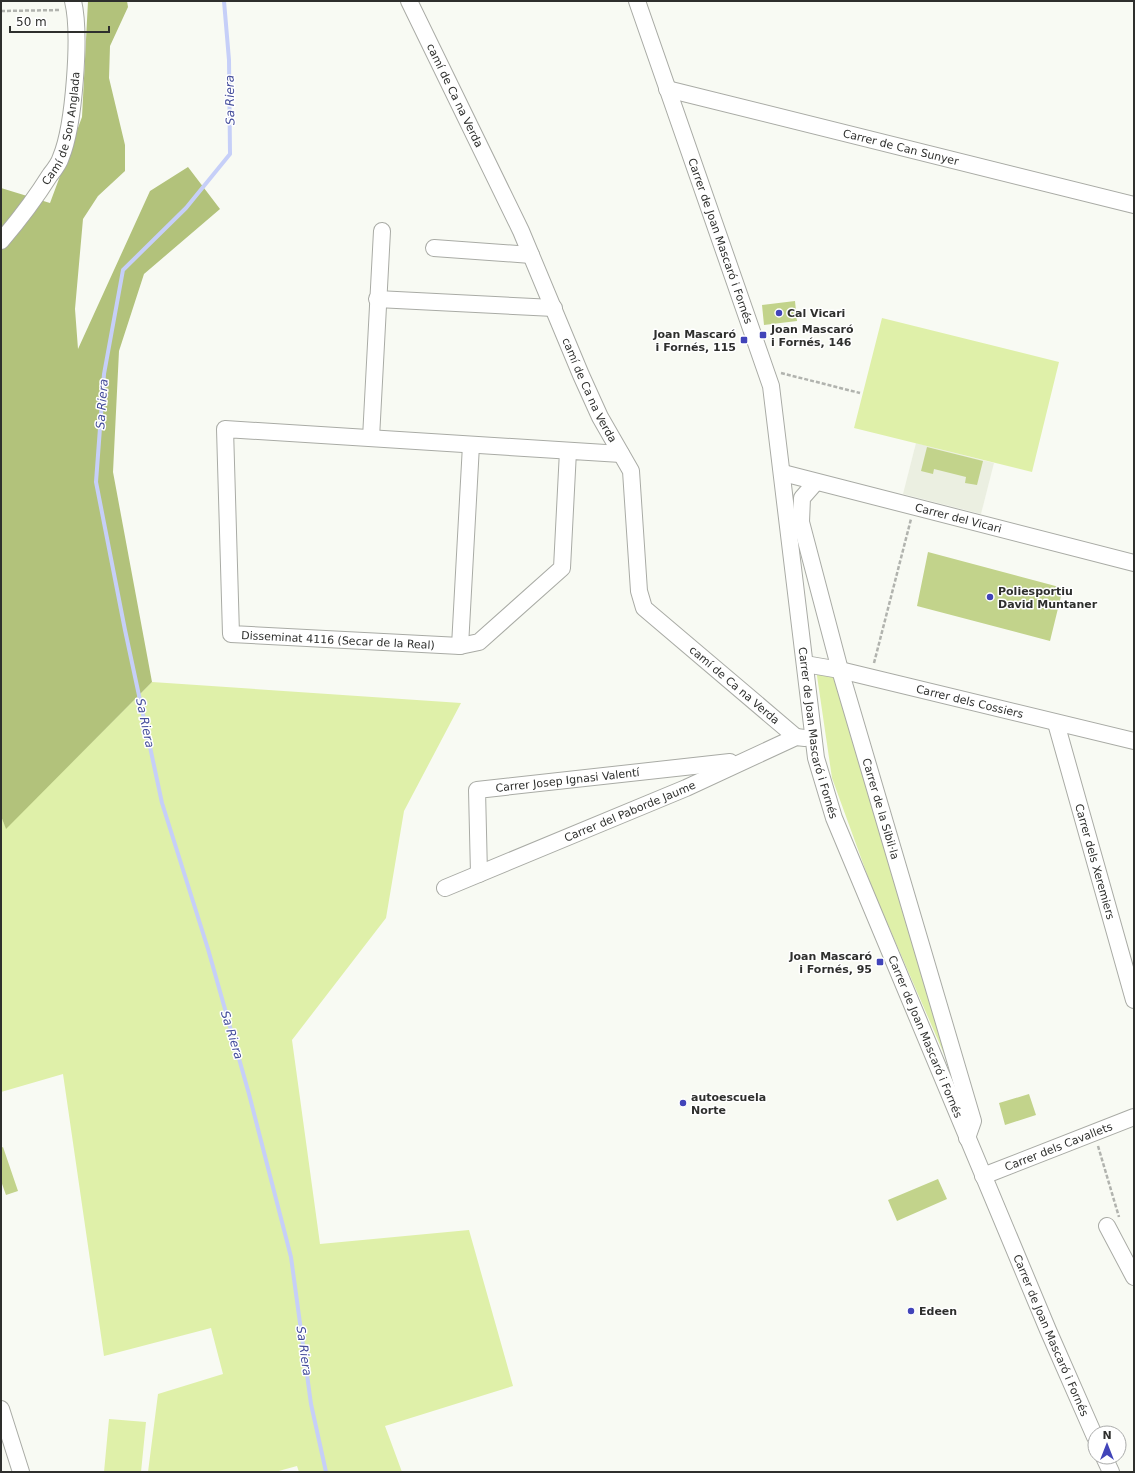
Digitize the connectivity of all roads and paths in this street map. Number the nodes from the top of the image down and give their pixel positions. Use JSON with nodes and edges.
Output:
{"nodes":[{"id":1,"x":409,"y":1,"type":"edge"},
{"id":2,"x":637,"y":1,"type":"edge"},
{"id":3,"x":74,"y":6,"type":"edge"},
{"id":4,"x":1,"y":11,"type":"edge"},
{"id":5,"x":667,"y":89,"type":"junction"},
{"id":6,"x":1134,"y":205,"type":"edge"},
{"id":7,"x":382,"y":230,"type":"dead end"},
{"id":8,"x":1,"y":241,"type":"edge"},
{"id":9,"x":434,"y":248,"type":"dead end"},
{"id":10,"x":531,"y":255,"type":"junction"},
{"id":11,"x":377,"y":299,"type":"junction"},
{"id":12,"x":554,"y":308,"type":"junction"},
{"id":13,"x":765,"y":369,"type":"junction"},
{"id":14,"x":860,"y":393,"type":"dead end"},
{"id":15,"x":371,"y":438,"type":"junction"},
{"id":16,"x":471,"y":445,"type":"junction"},
{"id":17,"x":568,"y":451,"type":"junction"},
{"id":18,"x":622,"y":454,"type":"junction"},
{"id":19,"x":783,"y":473,"type":"junction"},
{"id":20,"x":816,"y":482,"type":"junction"},
{"id":21,"x":914,"y":507,"type":"junction"},
{"id":22,"x":1134,"y":563,"type":"edge"},
{"id":23,"x":460,"y":646,"type":"junction"},
{"id":24,"x":805,"y":664,"type":"junction"},
{"id":25,"x":840,"y":670,"type":"junction"},
{"id":26,"x":870,"y":678,"type":"junction"},
{"id":27,"x":1056,"y":723,"type":"junction"},
{"id":28,"x":796,"y":737,"type":"junction"},
{"id":29,"x":814,"y":739,"type":"junction"},
{"id":30,"x":1134,"y":741,"type":"edge"},
{"id":31,"x":742,"y":761,"type":"junction"},
{"id":32,"x":479,"y":874,"type":"junction"},
{"id":33,"x":445,"y":888,"type":"dead end"},
{"id":34,"x":1134,"y":1000,"type":"edge"},
{"id":35,"x":1134,"y":1117,"type":"edge"},
{"id":36,"x":1094,"y":1132,"type":"junction"},
{"id":37,"x":967,"y":1138,"type":"junction"},
{"id":38,"x":983,"y":1176,"type":"junction"},
{"id":39,"x":1107,"y":1226,"type":"joint"},
{"id":40,"x":1133,"y":1272,"type":"edge"},
{"id":41,"x":1,"y":1409,"type":"edge"},
{"id":42,"x":1090,"y":1425,"type":"edge"},
{"id":43,"x":21,"y":1472,"type":"edge"}],
"edges":[{"from":1,"to":10,"type":"street","name":"camí de Ca na Verda"},
{"from":2,"to":5,"type":"street","name":"Carrer de Joan Mascaró i Fornés"},
{"from":3,"to":4,"type":"path"},
{"from":3,"to":8,"type":"street","name":"Camí de Son Anglada"},
{"from":5,"to":6,"type":"street","name":"Carrer de Can Sunyer"},
{"from":5,"to":13,"type":"street","name":"Carrer de Joan Mascaró i Fornés"},
{"from":7,"to":11,"type":"street"},
{"from":9,"to":10,"type":"street"},
{"from":10,"to":12,"type":"street","name":"camí de Ca na Verda"},
{"from":11,"to":12,"type":"street"},
{"from":11,"to":15,"type":"street"},
{"from":12,"to":18,"type":"street","name":"camí de Ca na Verda"},
{"from":13,"to":14,"type":"path"},
{"from":13,"to":19,"type":"street","name":"Carrer de Joan Mascaró i Fornés"},
{"from":15,"to":16,"type":"street","name":"Disseminat 4116 (Secar de la Real)"},
{"from":15,"to":23,"type":"street","name":"Disseminat 4116 (Secar de la Real)"},
{"from":16,"to":17,"type":"street","name":"Disseminat 4116 (Secar de la Real)"},
{"from":16,"to":23,"type":"street"},
{"from":17,"to":18,"type":"street","name":"Disseminat 4116 (Secar de la Real)"},
{"from":17,"to":23,"type":"street","name":"Disseminat 4116 (Secar de la Real)"},
{"from":18,"to":28,"type":"street","name":"camí de Ca na Verda"},
{"from":19,"to":20,"type":"street","name":"Carrer del Vicari"},
{"from":19,"to":24,"type":"street","name":"Carrer de Joan Mascaró i Fornés"},
{"from":20,"to":21,"type":"street","name":"Carrer del Vicari"},
{"from":20,"to":25,"type":"street","name":"Carrer de la Sibil·la"},
{"from":21,"to":22,"type":"street","name":"Carrer del Vicari"},
{"from":21,"to":26,"type":"path"},
{"from":24,"to":25,"type":"street","name":"Carrer dels Cossiers"},
{"from":24,"to":29,"type":"street","name":"Carrer de Joan Mascaró i Fornés"},
{"from":25,"to":26,"type":"street","name":"Carrer dels Cossiers"},
{"from":25,"to":37,"type":"street","name":"Carrer de la Sibil·la"},
{"from":26,"to":27,"type":"street","name":"Carrer dels Cossiers"},
{"from":27,"to":30,"type":"street","name":"Carrer dels Cossiers"},
{"from":27,"to":34,"type":"street","name":"Carrer dels Xeremiers"},
{"from":28,"to":29,"type":"street"},
{"from":28,"to":31,"type":"street","name":"Carrer del Paborde Jaume"},
{"from":29,"to":37,"type":"street","name":"Carrer de Joan Mascaró i Fornés"},
{"from":31,"to":32,"type":"street","name":"Carrer del Paborde Jaume"},
{"from":31,"to":32,"type":"street","name":"Carrer Josep Ignasi Valentí"},
{"from":32,"to":33,"type":"street","name":"Carrer del Paborde Jaume"},
{"from":35,"to":36,"type":"street","name":"Carrer dels Cavallets"},
{"from":36,"to":38,"type":"street","name":"Carrer dels Cavallets"},
{"from":36,"to":39,"type":"path"},
{"from":37,"to":38,"type":"street","name":"Carrer de Joan Mascaró i Fornés"},
{"from":38,"to":42,"type":"street","name":"Carrer de Joan Mascaró i Fornés"},
{"from":39,"to":40,"type":"street"},
{"from":41,"to":43,"type":"street"}]}
